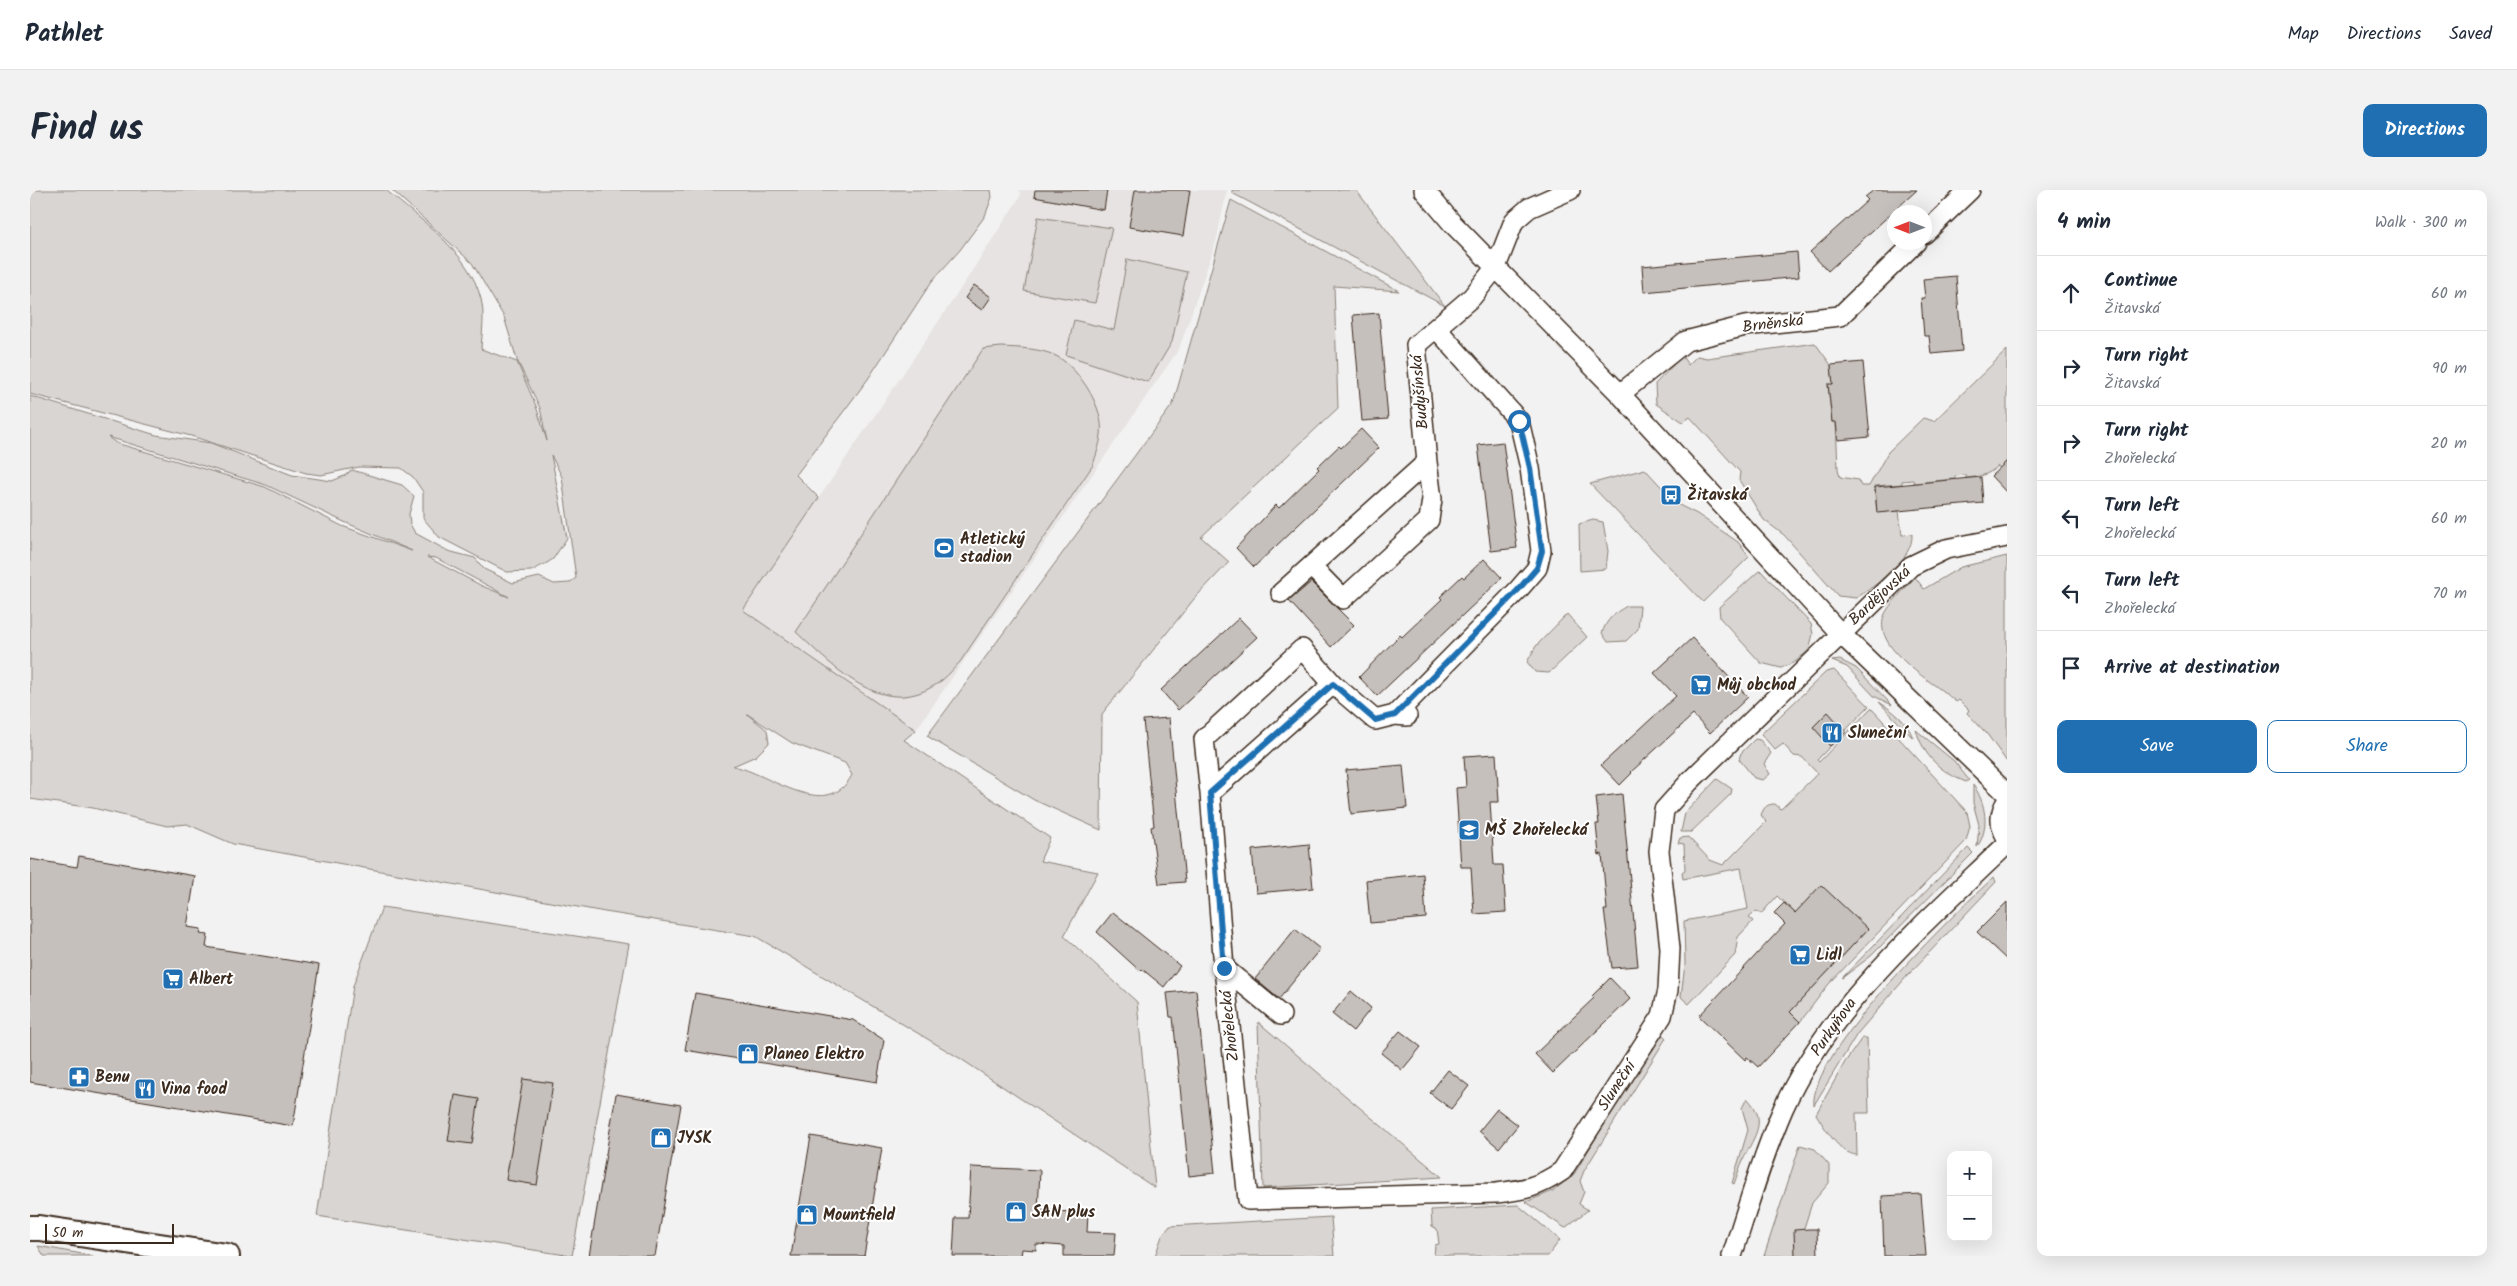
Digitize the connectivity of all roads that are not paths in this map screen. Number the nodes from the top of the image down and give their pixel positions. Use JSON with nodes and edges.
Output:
{"nodes":[{"id":1,"x":1424,"y":190,"type":"edge"},
{"id":2,"x":1570,"y":190,"type":"edge"},
{"id":3,"x":1970,"y":190,"type":"edge"},
{"id":4,"x":1932,"y":226,"type":"edge"},
{"id":5,"x":1908,"y":250,"type":"edge"},
{"id":6,"x":1496,"y":267,"type":"junction"},
{"id":7,"x":1436,"y":328,"type":"junction"},
{"id":8,"x":1620,"y":394,"type":"junction"},
{"id":9,"x":1427,"y":462,"type":"junction"},
{"id":10,"x":2007,"y":537,"type":"edge"},
{"id":11,"x":1312,"y":567,"type":"junction"},
{"id":12,"x":1281,"y":593,"type":"dead end"},
{"id":13,"x":1840,"y":633,"type":"junction"},
{"id":14,"x":1333,"y":684,"type":"junction"},
{"id":15,"x":1210,"y":793,"type":"junction"},
{"id":16,"x":2007,"y":794,"type":"edge"},
{"id":17,"x":2007,"y":801,"type":"edge"},
{"id":18,"x":2007,"y":838,"type":"edge"},
{"id":19,"x":2007,"y":844,"type":"edge"},
{"id":20,"x":1224,"y":968,"type":"junction"},
{"id":21,"x":1281,"y":1015,"type":"dead end"},
{"id":22,"x":1248,"y":1200,"type":"joint"},
{"id":23,"x":33,"y":1226,"type":"edge"},
{"id":24,"x":226,"y":1256,"type":"edge"},
{"id":25,"x":1732,"y":1256,"type":"edge"}],
"edges":[{"from":1,"to":6,"type":"street"},
{"from":2,"to":6,"type":"street","name":"Budyšínská"},
{"from":3,"to":4,"type":"street"},
{"from":5,"to":8,"type":"street","name":"Brněnská"},
{"from":6,"to":7,"type":"street","name":"Budyšínská"},
{"from":6,"to":8,"type":"street"},
{"from":7,"to":9,"type":"street","name":"Budyšínská"},
{"from":7,"to":14,"type":"street","name":"Zhořelecká"},
{"from":8,"to":13,"type":"street"},
{"from":9,"to":11,"type":"street"},
{"from":9,"to":11,"type":"street","name":"Budyšínská"},
{"from":10,"to":13,"type":"street","name":"Bardějovská"},
{"from":11,"to":12,"type":"street"},
{"from":13,"to":16,"type":"street"},
{"from":13,"to":22,"type":"street","name":"Sluneční"},
{"from":14,"to":15,"type":"street"},
{"from":14,"to":15,"type":"street","name":"Zhořelecká"},
{"from":15,"to":20,"type":"street","name":"Zhořelecká"},
{"from":17,"to":18,"type":"street"},
{"from":19,"to":25,"type":"street","name":"Purkyňova"},
{"from":20,"to":21,"type":"street"},
{"from":20,"to":22,"type":"street","name":"Zhořelecká"},
{"from":23,"to":24,"type":"main road"}]}
